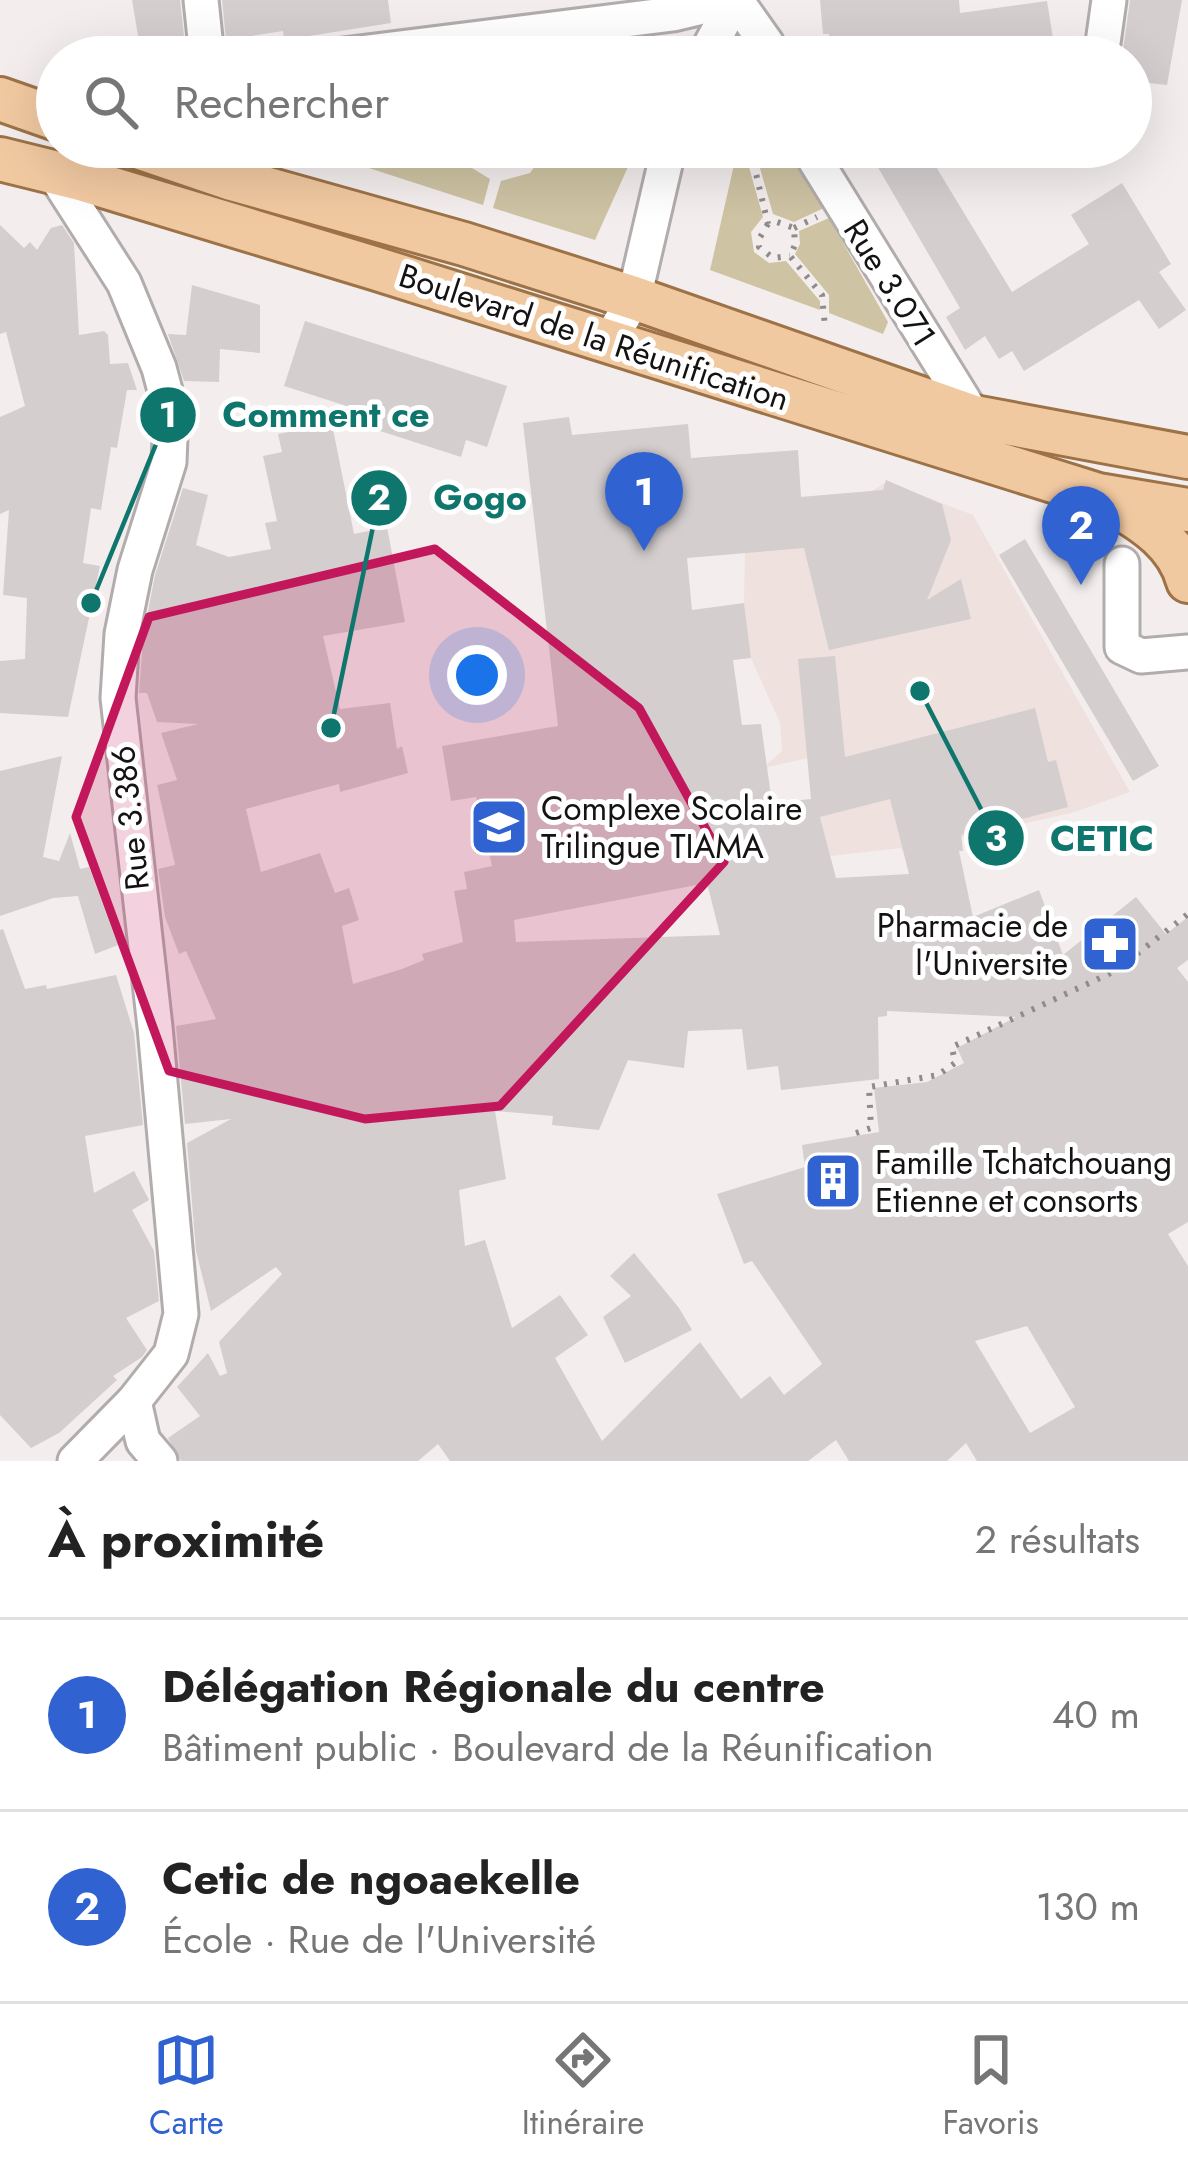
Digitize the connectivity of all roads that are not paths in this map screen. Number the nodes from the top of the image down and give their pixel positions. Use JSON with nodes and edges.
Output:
{"nodes":[{"id":1,"x":201,"y":0,"type":"edge"},
{"id":2,"x":734,"y":0,"type":"edge"},
{"id":3,"x":1109,"y":0,"type":"edge"},
{"id":4,"x":205,"y":36,"type":"edge"},
{"id":5,"x":496,"y":36,"type":"edge"},
{"id":6,"x":715,"y":36,"type":"edge"},
{"id":7,"x":761,"y":36,"type":"edge"},
{"id":8,"x":1104,"y":36,"type":"edge"},
{"id":9,"x":0,"y":99,"type":"edge"},
{"id":10,"x":36,"y":112,"type":"edge"},
{"id":11,"x":0,"y":159,"type":"edge"},
{"id":12,"x":243,"y":168,"type":"edge"},
{"id":13,"x":664,"y":168,"type":"edge"},
{"id":14,"x":820,"y":168,"type":"edge"},
{"id":15,"x":52,"y":172,"type":"junction"},
{"id":16,"x":634,"y":298,"type":"junction"},
{"id":17,"x":609,"y":342,"type":"junction"},
{"id":18,"x":974,"y":417,"type":"junction"},
{"id":19,"x":1188,"y":457,"type":"edge"},
{"id":20,"x":1097,"y":495,"type":"junction"},
{"id":21,"x":1188,"y":510,"type":"edge"},
{"id":22,"x":1122,"y":564,"type":"dead end"},
{"id":23,"x":1188,"y":581,"type":"edge"},
{"id":24,"x":1188,"y":652,"type":"edge"},
{"id":25,"x":134,"y":1400,"type":"junction"},
{"id":26,"x":75,"y":1461,"type":"edge"},
{"id":27,"x":160,"y":1461,"type":"edge"}],
"edges":[{"from":1,"to":4,"type":"street"},
{"from":2,"to":5,"type":"street"},
{"from":2,"to":6,"type":"street"},
{"from":2,"to":7,"type":"street"},
{"from":3,"to":8,"type":"street"},
{"from":9,"to":10,"type":"main road"},
{"from":11,"to":15,"type":"main road","name":"Boulevard de la Réunification"},
{"from":12,"to":16,"type":"main road","name":"Boulevard de la Réunification"},
{"from":13,"to":16,"type":"street"},
{"from":14,"to":18,"type":"street","name":"Rue 3.071"},
{"from":15,"to":17,"type":"main road","name":"Boulevard de la Réunification"},
{"from":15,"to":25,"type":"street","name":"Rue 3.386"},
{"from":16,"to":17,"type":"street"},
{"from":16,"to":18,"type":"main road","name":"Boulevard de la Réunification"},
{"from":17,"to":20,"type":"main road","name":"Boulevard de la Réunification"},
{"from":18,"to":19,"type":"main road","name":"Boulevard de la Réunification"},
{"from":20,"to":21,"type":"main road","name":"Boulevard de la Réunification"},
{"from":20,"to":23,"type":"main road"},
{"from":22,"to":24,"type":"street"},
{"from":25,"to":26,"type":"street","name":"Rue 3.386"},
{"from":25,"to":27,"type":"street"}]}
